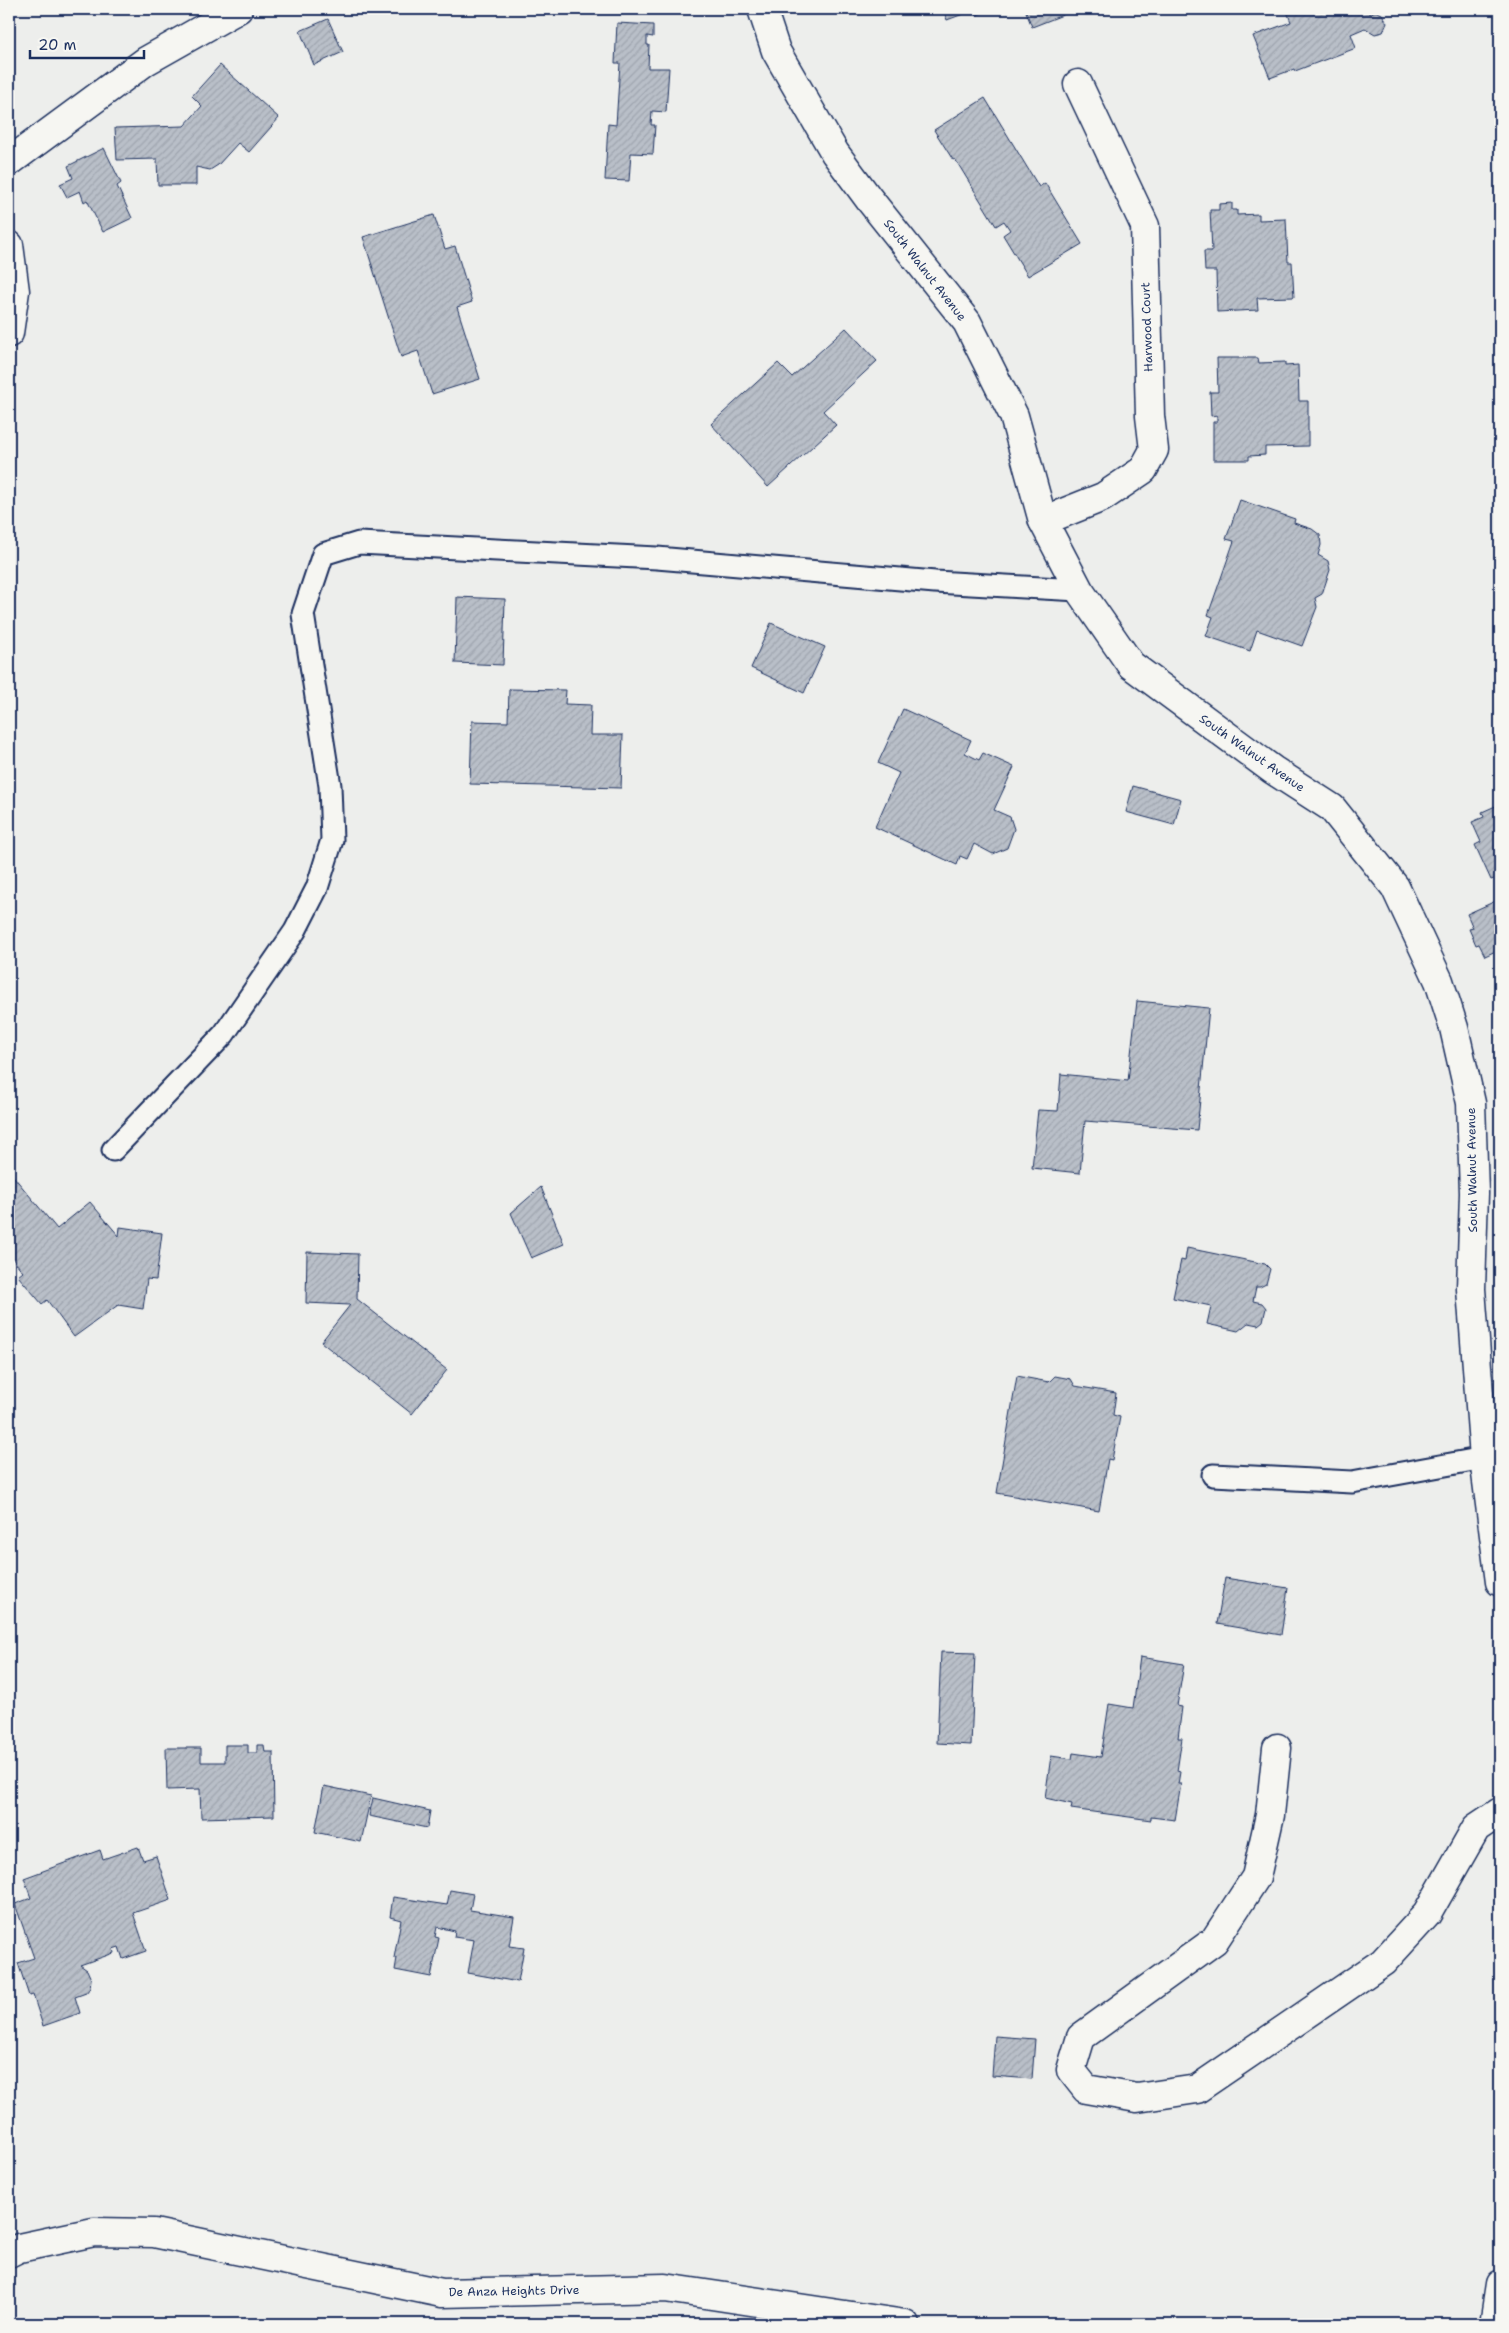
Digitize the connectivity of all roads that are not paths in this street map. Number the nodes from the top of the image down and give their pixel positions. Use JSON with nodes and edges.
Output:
{"nodes":[{"id":1,"x":238,"y":9,"type":"edge"},
{"id":2,"x":762,"y":9,"type":"edge"},
{"id":3,"x":1078,"y":84,"type":"dead end"},
{"id":4,"x":9,"y":162,"type":"edge"},
{"id":5,"x":9,"y":245,"type":"edge"},
{"id":6,"x":9,"y":333,"type":"edge"},
{"id":7,"x":1043,"y":521,"type":"junction"},
{"id":8,"x":1078,"y":590,"type":"junction"},
{"id":9,"x":113,"y":1150,"type":"dead end"},
{"id":10,"x":1484,"y":1458,"type":"junction"},
{"id":11,"x":1213,"y":1475,"type":"dead end"},
{"id":12,"x":1500,"y":1582,"type":"edge"},
{"id":13,"x":1277,"y":1748,"type":"dead end"},
{"id":14,"x":1500,"y":1812,"type":"edge"},
{"id":15,"x":9,"y":2253,"type":"edge"},
{"id":16,"x":1500,"y":2285,"type":"edge"},
{"id":17,"x":905,"y":2324,"type":"edge"},
{"id":18,"x":1494,"y":2324,"type":"edge"}],
"edges":[{"from":1,"to":4,"type":"street"},
{"from":2,"to":7,"type":"street","name":"South Walnut Avenue"},
{"from":3,"to":7,"type":"street","name":"Harwood Court"},
{"from":5,"to":6,"type":"street"},
{"from":7,"to":8,"type":"street","name":"South Walnut Avenue"},
{"from":8,"to":9,"type":"lane"},
{"from":8,"to":10,"type":"street","name":"South Walnut Avenue"},
{"from":10,"to":11,"type":"lane"},
{"from":10,"to":12,"type":"street","name":"South Walnut Avenue"},
{"from":13,"to":14,"type":"street"},
{"from":15,"to":17,"type":"street","name":"De Anza Heights Drive"},
{"from":16,"to":18,"type":"street"}]}
